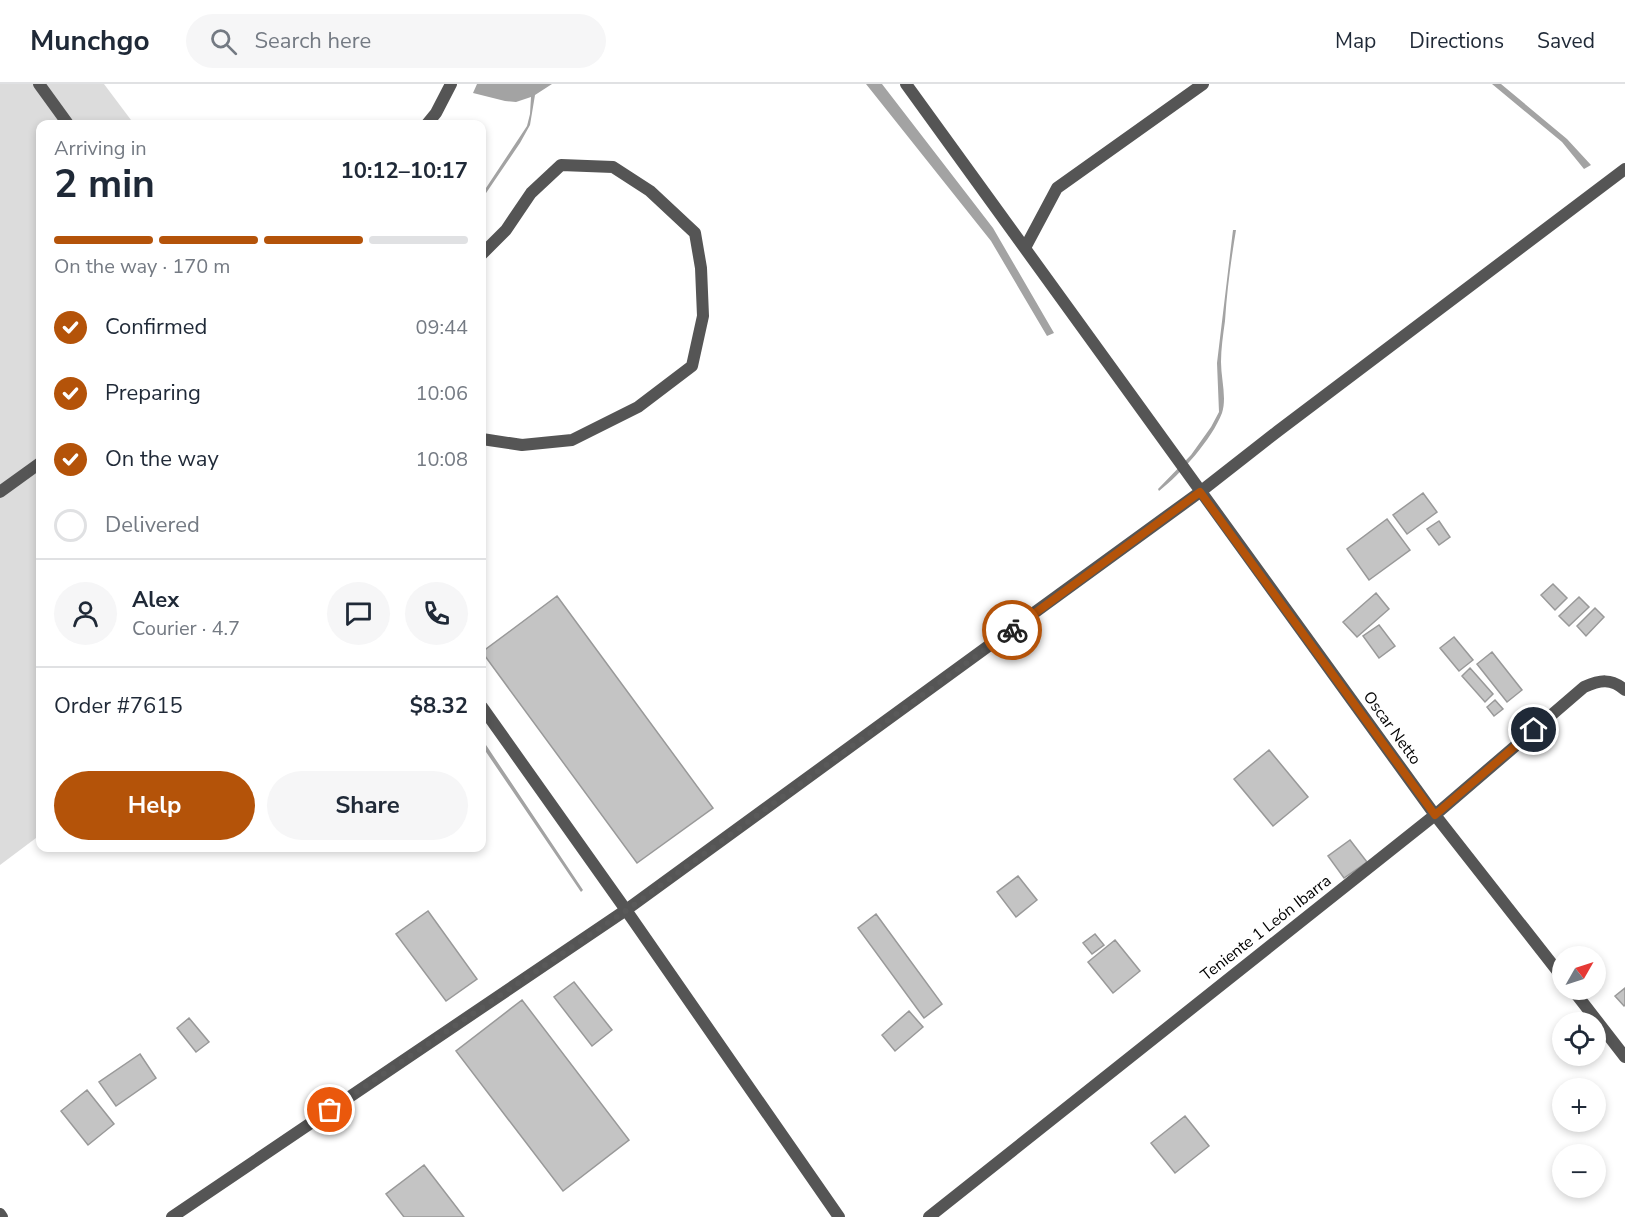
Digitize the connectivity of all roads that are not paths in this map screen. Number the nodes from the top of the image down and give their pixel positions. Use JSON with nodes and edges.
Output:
{"nodes":[{"id":1,"x":39,"y":84,"type":"edge"},
{"id":2,"x":451,"y":84,"type":"edge"},
{"id":3,"x":906,"y":84,"type":"edge"},
{"id":4,"x":1203,"y":84,"type":"edge"},
{"id":5,"x":65,"y":120,"type":"edge"},
{"id":6,"x":430,"y":120,"type":"edge"},
{"id":7,"x":1625,"y":169,"type":"edge"},
{"id":8,"x":1025,"y":248,"type":"junction"},
{"id":9,"x":486,"y":250,"type":"edge"},
{"id":10,"x":486,"y":440,"type":"edge"},
{"id":11,"x":36,"y":466,"type":"edge"},
{"id":12,"x":0,"y":492,"type":"edge"},
{"id":13,"x":1200,"y":492,"type":"junction"},
{"id":14,"x":1625,"y":690,"type":"edge"},
{"id":15,"x":486,"y":713,"type":"edge"},
{"id":16,"x":1435,"y":815,"type":"junction"},
{"id":17,"x":627,"y":910,"type":"junction"},
{"id":18,"x":1552,"y":964,"type":"edge"},
{"id":19,"x":1581,"y":1000,"type":"edge"},
{"id":20,"x":1625,"y":1057,"type":"edge"},
{"id":21,"x":172,"y":1217,"type":"edge"},
{"id":22,"x":839,"y":1217,"type":"edge"},
{"id":23,"x":929,"y":1217,"type":"edge"}],
"edges":[{"from":1,"to":5,"type":"street"},
{"from":2,"to":6,"type":"street"},
{"from":3,"to":8,"type":"street","name":"Oscar Netto"},
{"from":4,"to":8,"type":"street"},
{"from":7,"to":13,"type":"street"},
{"from":8,"to":13,"type":"street","name":"Oscar Netto"},
{"from":9,"to":10,"type":"street"},
{"from":11,"to":12,"type":"street"},
{"from":13,"to":16,"type":"street","name":"Oscar Netto"},
{"from":13,"to":17,"type":"street"},
{"from":14,"to":16,"type":"street","name":"Teniente 1 León Ibarra"},
{"from":15,"to":17,"type":"street"},
{"from":16,"to":18,"type":"street","name":"Oscar Netto"},
{"from":16,"to":23,"type":"street","name":"Teniente 1 León Ibarra"},
{"from":17,"to":21,"type":"street"},
{"from":17,"to":22,"type":"street"},
{"from":19,"to":20,"type":"street"}]}
